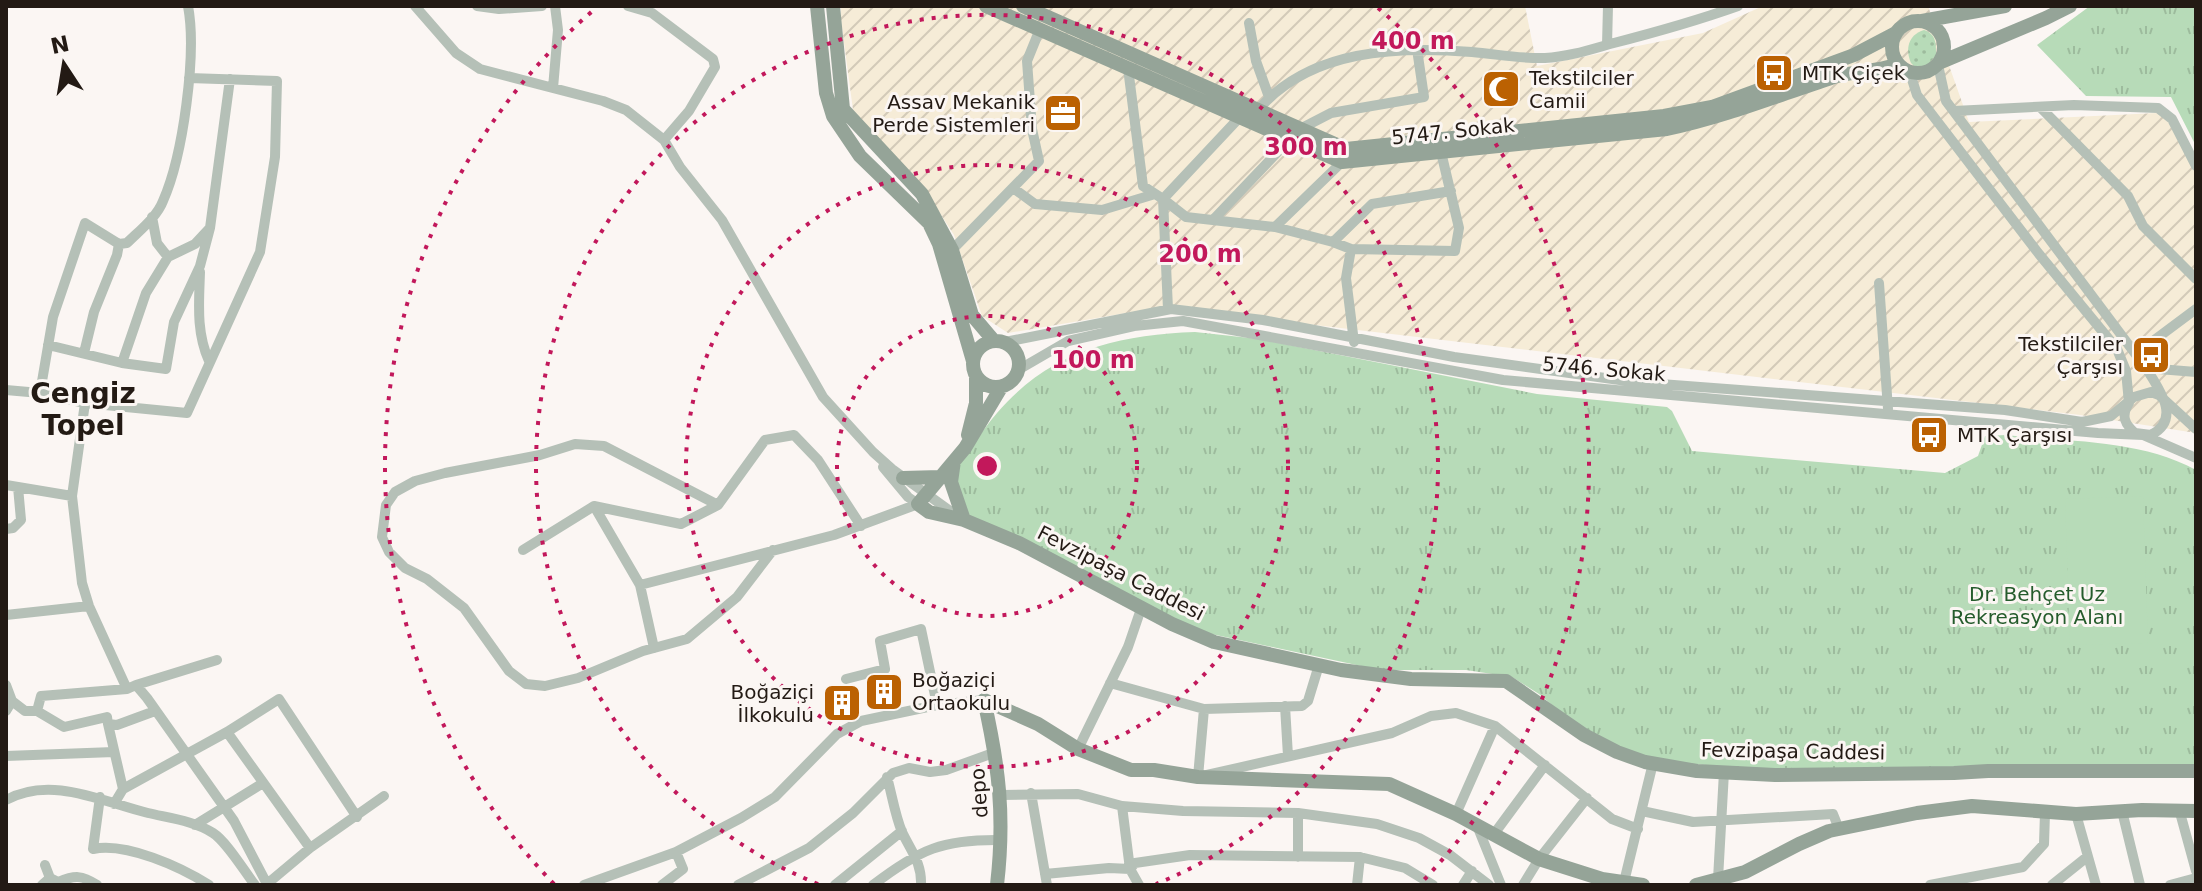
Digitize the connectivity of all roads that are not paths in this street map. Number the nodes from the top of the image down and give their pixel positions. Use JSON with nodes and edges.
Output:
{"nodes":[{"id":1,"x":188,"y":6,"type":"edge"},
{"id":2,"x":415,"y":6,"type":"edge"},
{"id":3,"x":477,"y":6,"type":"edge"},
{"id":4,"x":542,"y":6,"type":"edge"},
{"id":5,"x":555,"y":6,"type":"edge"},
{"id":6,"x":628,"y":6,"type":"edge"},
{"id":7,"x":817,"y":6,"type":"edge"},
{"id":8,"x":833,"y":6,"type":"edge"},
{"id":9,"x":986,"y":6,"type":"edge"},
{"id":10,"x":1023,"y":6,"type":"edge"},
{"id":11,"x":1608,"y":6,"type":"edge"},
{"id":12,"x":1738,"y":6,"type":"edge"},
{"id":13,"x":2005,"y":6,"type":"edge"},
{"id":14,"x":2070,"y":6,"type":"edge"},
{"id":15,"x":1922,"y":21,"type":"junction"},
{"id":16,"x":1249,"y":23,"type":"dead end"},
{"id":17,"x":1040,"y":29,"type":"junction"},
{"id":18,"x":1896,"y":33,"type":"junction"},
{"id":19,"x":1607,"y":45,"type":"junction"},
{"id":20,"x":1417,"y":49,"type":"junction"},
{"id":21,"x":1939,"y":64,"type":"junction"},
{"id":22,"x":1128,"y":68,"type":"junction"},
{"id":23,"x":1904,"y":68,"type":"junction"},
{"id":24,"x":189,"y":78,"type":"junction"},
{"id":25,"x":230,"y":79,"type":"junction"},
{"id":26,"x":553,"y":88,"type":"junction"},
{"id":27,"x":1269,"y":97,"type":"junction"},
{"id":28,"x":2040,"y":107,"type":"junction"},
{"id":29,"x":1258,"y":110,"type":"junction"},
{"id":30,"x":1954,"y":111,"type":"junction"},
{"id":31,"x":1239,"y":118,"type":"junction"},
{"id":32,"x":1295,"y":134,"type":"junction"},
{"id":33,"x":664,"y":140,"type":"junction"},
{"id":34,"x":1441,"y":152,"type":"junction"},
{"id":35,"x":1342,"y":162,"type":"junction"},
{"id":36,"x":2196,"y":166,"type":"edge"},
{"id":37,"x":1013,"y":188,"type":"junction"},
{"id":38,"x":1451,"y":191,"type":"junction"},
{"id":39,"x":1159,"y":196,"type":"junction"},
{"id":40,"x":152,"y":217,"type":"junction"},
{"id":41,"x":1213,"y":220,"type":"junction"},
{"id":42,"x":1275,"y":227,"type":"junction"},
{"id":43,"x":210,"y":228,"type":"junction"},
{"id":44,"x":1333,"y":242,"type":"junction"},
{"id":45,"x":119,"y":244,"type":"junction"},
{"id":46,"x":1351,"y":249,"type":"junction"},
{"id":47,"x":952,"y":250,"type":"junction"},
{"id":48,"x":168,"y":257,"type":"junction"},
{"id":49,"x":200,"y":266,"type":"junction"},
{"id":50,"x":2196,"y":279,"type":"edge"},
{"id":51,"x":1879,"y":283,"type":"dead end"},
{"id":52,"x":1168,"y":309,"type":"junction"},
{"id":53,"x":2196,"y":309,"type":"edge"},
{"id":54,"x":1354,"y":337,"type":"junction"},
{"id":55,"x":999,"y":342,"type":"junction"},
{"id":56,"x":48,"y":345,"type":"junction"},
{"id":57,"x":1353,"y":352,"type":"junction"},
{"id":58,"x":84,"y":353,"type":"junction"},
{"id":59,"x":2137,"y":353,"type":"junction"},
{"id":60,"x":209,"y":361,"type":"junction"},
{"id":61,"x":122,"y":363,"type":"junction"},
{"id":62,"x":974,"y":368,"type":"junction"},
{"id":63,"x":2146,"y":368,"type":"junction"},
{"id":64,"x":1018,"y":370,"type":"junction"},
{"id":65,"x":2196,"y":372,"type":"edge"},
{"id":66,"x":1002,"y":386,"type":"junction"},
{"id":67,"x":6,"y":390,"type":"edge"},
{"id":68,"x":40,"y":393,"type":"junction"},
{"id":69,"x":2165,"y":400,"type":"junction"},
{"id":70,"x":1887,"y":402,"type":"junction"},
{"id":71,"x":85,"y":403,"type":"junction"},
{"id":72,"x":2129,"y":403,"type":"junction"},
{"id":73,"x":1889,"y":415,"type":"junction"},
{"id":74,"x":2194,"y":425,"type":"edge"},
{"id":75,"x":2143,"y":435,"type":"junction"},
{"id":76,"x":965,"y":448,"type":"junction"},
{"id":77,"x":873,"y":452,"type":"junction"},
{"id":78,"x":2196,"y":458,"type":"edge"},
{"id":79,"x":954,"y":461,"type":"junction"},
{"id":80,"x":940,"y":477,"type":"junction"},
{"id":81,"x":903,"y":478,"type":"junction"},
{"id":82,"x":12,"y":486,"type":"edge"},
{"id":83,"x":72,"y":496,"type":"junction"},
{"id":84,"x":921,"y":499,"type":"junction"},
{"id":85,"x":718,"y":505,"type":"junction"},
{"id":86,"x":594,"y":506,"type":"junction"},
{"id":87,"x":964,"y":520,"type":"junction"},
{"id":88,"x":861,"y":526,"type":"junction"},
{"id":89,"x":6,"y":529,"type":"edge"},
{"id":90,"x":523,"y":550,"type":"dead end"},
{"id":91,"x":773,"y":550,"type":"junction"},
{"id":92,"x":640,"y":585,"type":"junction"},
{"id":93,"x":89,"y":606,"type":"junction"},
{"id":94,"x":1142,"y":606,"type":"junction"},
{"id":95,"x":6,"y":615,"type":"edge"},
{"id":96,"x":654,"y":648,"type":"junction"},
{"id":97,"x":217,"y":660,"type":"dead end"},
{"id":98,"x":1319,"y":665,"type":"junction"},
{"id":99,"x":846,"y":679,"type":"dead end"},
{"id":100,"x":1110,"y":683,"type":"junction"},
{"id":101,"x":6,"y":685,"type":"edge"},
{"id":102,"x":132,"y":687,"type":"junction"},
{"id":103,"x":984,"y":700,"type":"junction"},
{"id":104,"x":937,"y":705,"type":"junction"},
{"id":105,"x":9,"y":706,"type":"edge"},
{"id":106,"x":1285,"y":706,"type":"junction"},
{"id":107,"x":1204,"y":709,"type":"junction"},
{"id":108,"x":37,"y":711,"type":"junction"},
{"id":109,"x":155,"y":711,"type":"junction"},
{"id":110,"x":108,"y":724,"type":"junction"},
{"id":111,"x":1495,"y":726,"type":"junction"},
{"id":112,"x":227,"y":732,"type":"junction"},
{"id":113,"x":1078,"y":749,"type":"junction"},
{"id":114,"x":114,"y":752,"type":"junction"},
{"id":115,"x":996,"y":752,"type":"junction"},
{"id":116,"x":185,"y":754,"type":"junction"},
{"id":117,"x":6,"y":756,"type":"edge"},
{"id":118,"x":1288,"y":756,"type":"junction"},
{"id":119,"x":1653,"y":763,"type":"junction"},
{"id":120,"x":1545,"y":765,"type":"junction"},
{"id":121,"x":2196,"y":771,"type":"edge"},
{"id":122,"x":1724,"y":772,"type":"junction"},
{"id":123,"x":887,"y":777,"type":"junction"},
{"id":124,"x":1198,"y":777,"type":"junction"},
{"id":125,"x":263,"y":783,"type":"junction"},
{"id":126,"x":123,"y":789,"type":"junction"},
{"id":127,"x":1031,"y":793,"type":"junction"},
{"id":128,"x":1002,"y":795,"type":"junction"},
{"id":129,"x":384,"y":796,"type":"dead end"},
{"id":130,"x":100,"y":797,"type":"junction"},
{"id":131,"x":1587,"y":798,"type":"junction"},
{"id":132,"x":6,"y":800,"type":"edge"},
{"id":133,"x":114,"y":804,"type":"junction"},
{"id":134,"x":1122,"y":806,"type":"junction"},
{"id":135,"x":224,"y":809,"type":"junction"},
{"id":136,"x":2179,"y":809,"type":"junction"},
{"id":137,"x":1642,"y":811,"type":"junction"},
{"id":138,"x":2122,"y":811,"type":"junction"},
{"id":139,"x":2196,"y":811,"type":"edge"},
{"id":140,"x":1298,"y":813,"type":"junction"},
{"id":141,"x":2045,"y":813,"type":"junction"},
{"id":142,"x":1456,"y":814,"type":"junction"},
{"id":143,"x":2076,"y":814,"type":"junction"},
{"id":144,"x":357,"y":817,"type":"junction"},
{"id":145,"x":1722,"y":819,"type":"junction"},
{"id":146,"x":195,"y":825,"type":"junction"},
{"id":147,"x":1478,"y":828,"type":"junction"},
{"id":148,"x":1638,"y":829,"type":"junction"},
{"id":149,"x":1839,"y":829,"type":"junction"},
{"id":150,"x":902,"y":831,"type":"junction"},
{"id":151,"x":1494,"y":834,"type":"junction"},
{"id":152,"x":1002,"y":840,"type":"junction"},
{"id":153,"x":310,"y":848,"type":"junction"},
{"id":154,"x":676,"y":852,"type":"junction"},
{"id":155,"x":917,"y":856,"type":"junction"},
{"id":156,"x":1298,"y":857,"type":"junction"},
{"id":157,"x":1360,"y":857,"type":"junction"},
{"id":158,"x":2087,"y":857,"type":"junction"},
{"id":159,"x":1539,"y":859,"type":"junction"},
{"id":160,"x":45,"y":865,"type":"dead end"},
{"id":161,"x":1130,"y":869,"type":"junction"},
{"id":162,"x":1472,"y":871,"type":"junction"},
{"id":163,"x":2196,"y":871,"type":"edge"},
{"id":164,"x":2196,"y":878,"type":"edge"},
{"id":165,"x":1718,"y":879,"type":"junction"},
{"id":166,"x":1046,"y":880,"type":"edge"},
{"id":167,"x":46,"y":882,"type":"edge"},
{"id":168,"x":1624,"y":882,"type":"junction"},
{"id":169,"x":97,"y":885,"type":"edge"},
{"id":170,"x":209,"y":885,"type":"edge"},
{"id":171,"x":255,"y":885,"type":"edge"},
{"id":172,"x":584,"y":885,"type":"edge"},
{"id":173,"x":662,"y":885,"type":"edge"},
{"id":174,"x":738,"y":885,"type":"edge"},
{"id":175,"x":835,"y":885,"type":"edge"},
{"id":176,"x":873,"y":885,"type":"edge"},
{"id":177,"x":921,"y":885,"type":"edge"},
{"id":178,"x":997,"y":885,"type":"edge"},
{"id":179,"x":1139,"y":885,"type":"edge"},
{"id":180,"x":1357,"y":885,"type":"edge"},
{"id":181,"x":1433,"y":885,"type":"edge"},
{"id":182,"x":1463,"y":885,"type":"edge"},
{"id":183,"x":1489,"y":885,"type":"edge"},
{"id":184,"x":1501,"y":885,"type":"edge"},
{"id":185,"x":1523,"y":885,"type":"edge"},
{"id":186,"x":1643,"y":885,"type":"edge"},
{"id":187,"x":1696,"y":885,"type":"edge"},
{"id":188,"x":1930,"y":885,"type":"edge"},
{"id":189,"x":2052,"y":885,"type":"edge"},
{"id":190,"x":2096,"y":885,"type":"edge"},
{"id":191,"x":2140,"y":885,"type":"edge"},
{"id":192,"x":2170,"y":885,"type":"edge"}],
"edges":[{"from":1,"to":24,"type":"street"},
{"from":2,"to":26,"type":"street"},
{"from":3,"to":4,"type":"street"},
{"from":5,"to":26,"type":"street"},
{"from":6,"to":33,"type":"street"},
{"from":7,"to":62,"type":"main road"},
{"from":8,"to":47,"type":"main road"},
{"from":9,"to":17,"type":"main road","name":"5747. Sokak"},
{"from":10,"to":29,"type":"main road","name":"5747. Sokak"},
{"from":11,"to":19,"type":"street"},
{"from":12,"to":19,"type":"street"},
{"from":13,"to":15,"type":"main road"},
{"from":14,"to":21,"type":"main road"},
{"from":15,"to":18,"type":"main road"},
{"from":15,"to":21,"type":"main road"},
{"from":16,"to":27,"type":"street"},
{"from":17,"to":22,"type":"main road","name":"5747. Sokak"},
{"from":17,"to":37,"type":"street"},
{"from":18,"to":23,"type":"main road"},
{"from":18,"to":32,"type":"main road","name":"5747. Sokak"},
{"from":19,"to":20,"type":"street"},
{"from":20,"to":27,"type":"street"},
{"from":20,"to":32,"type":"street"},
{"from":21,"to":23,"type":"main road"},
{"from":21,"to":30,"type":"street"},
{"from":22,"to":31,"type":"main road","name":"5747. Sokak"},
{"from":22,"to":39,"type":"street"},
{"from":23,"to":34,"type":"main road","name":"5747. Sokak"},
{"from":23,"to":72,"type":"street"},
{"from":24,"to":25,"type":"street"},
{"from":24,"to":40,"type":"street"},
{"from":25,"to":43,"type":"street"},
{"from":25,"to":60,"type":"street"},
{"from":26,"to":33,"type":"street"},
{"from":27,"to":29,"type":"street"},
{"from":28,"to":30,"type":"street"},
{"from":28,"to":36,"type":"street"},
{"from":28,"to":50,"type":"street"},
{"from":29,"to":32,"type":"main road","name":"5747. Sokak"},
{"from":30,"to":59,"type":"street"},
{"from":31,"to":32,"type":"main road","name":"5747. Sokak"},
{"from":31,"to":39,"type":"street"},
{"from":32,"to":35,"type":"main road","name":"5747. Sokak"},
{"from":32,"to":41,"type":"street"},
{"from":33,"to":77,"type":"street"},
{"from":34,"to":35,"type":"main road","name":"5747. Sokak"},
{"from":34,"to":38,"type":"street"},
{"from":35,"to":42,"type":"street"},
{"from":37,"to":39,"type":"street"},
{"from":37,"to":47,"type":"street"},
{"from":38,"to":44,"type":"street"},
{"from":38,"to":46,"type":"street"},
{"from":39,"to":41,"type":"street"},
{"from":39,"to":52,"type":"street"},
{"from":40,"to":45,"type":"street"},
{"from":40,"to":48,"type":"street"},
{"from":41,"to":42,"type":"street"},
{"from":42,"to":44,"type":"street"},
{"from":43,"to":48,"type":"street"},
{"from":43,"to":49,"type":"street"},
{"from":44,"to":46,"type":"street"},
{"from":45,"to":56,"type":"street"},
{"from":45,"to":58,"type":"street"},
{"from":46,"to":54,"type":"street"},
{"from":47,"to":55,"type":"main road"},
{"from":48,"to":61,"type":"street"},
{"from":49,"to":60,"type":"street"},
{"from":49,"to":61,"type":"street"},
{"from":51,"to":70,"type":"street"},
{"from":52,"to":54,"type":"street","name":"5746. Sokak"},
{"from":52,"to":55,"type":"street","name":"5746. Sokak"},
{"from":53,"to":59,"type":"street"},
{"from":54,"to":57,"type":"street"},
{"from":54,"to":70,"type":"street","name":"5746. Sokak"},
{"from":55,"to":62,"type":"main road"},
{"from":55,"to":64,"type":"main road"},
{"from":56,"to":58,"type":"street"},
{"from":56,"to":68,"type":"street"},
{"from":57,"to":64,"type":"street","name":"5746. Sokak"},
{"from":57,"to":73,"type":"street","name":"5746. Sokak"},
{"from":58,"to":61,"type":"street"},
{"from":59,"to":63,"type":"street"},
{"from":60,"to":71,"type":"street"},
{"from":62,"to":66,"type":"main road"},
{"from":62,"to":76,"type":"main road"},
{"from":63,"to":65,"type":"street"},
{"from":63,"to":69,"type":"street"},
{"from":64,"to":66,"type":"main road"},
{"from":66,"to":76,"type":"main road"},
{"from":67,"to":68,"type":"street"},
{"from":68,"to":71,"type":"street"},
{"from":69,"to":72,"type":"street","name":"5746. Sokak"},
{"from":69,"to":74,"type":"street"},
{"from":69,"to":75,"type":"street"},
{"from":70,"to":72,"type":"street","name":"5746. Sokak"},
{"from":70,"to":73,"type":"street"},
{"from":71,"to":83,"type":"street"},
{"from":72,"to":75,"type":"street"},
{"from":73,"to":75,"type":"street","name":"5746. Sokak"},
{"from":75,"to":78,"type":"street","name":"5746. Sokak"},
{"from":76,"to":79,"type":"main road"},
{"from":77,"to":81,"type":"street"},
{"from":77,"to":84,"type":"street"},
{"from":79,"to":80,"type":"main road"},
{"from":79,"to":87,"type":"main road"},
{"from":80,"to":81,"type":"main road"},
{"from":80,"to":84,"type":"main road"},
{"from":81,"to":84,"type":"street"},
{"from":82,"to":83,"type":"street"},
{"from":82,"to":89,"type":"street"},
{"from":83,"to":93,"type":"street"},
{"from":84,"to":87,"type":"main road","name":"Fevzipaşa Caddesi"},
{"from":84,"to":88,"type":"street"},
{"from":85,"to":86,"type":"street"},
{"from":85,"to":88,"type":"street"},
{"from":85,"to":96,"type":"street"},
{"from":86,"to":90,"type":"street"},
{"from":86,"to":92,"type":"street"},
{"from":87,"to":94,"type":"main road","name":"Fevzipaşa Caddesi"},
{"from":88,"to":91,"type":"street"},
{"from":91,"to":92,"type":"street"},
{"from":91,"to":96,"type":"street"},
{"from":92,"to":96,"type":"street"},
{"from":93,"to":95,"type":"street"},
{"from":93,"to":102,"type":"street"},
{"from":94,"to":98,"type":"main road","name":"Fevzipaşa Caddesi"},
{"from":94,"to":100,"type":"street"},
{"from":97,"to":102,"type":"street"},
{"from":98,"to":106,"type":"street"},
{"from":98,"to":119,"type":"main road","name":"Fevzipaşa Caddesi"},
{"from":99,"to":104,"type":"street"},
{"from":100,"to":107,"type":"street"},
{"from":100,"to":113,"type":"street"},
{"from":101,"to":105,"type":"street"},
{"from":102,"to":108,"type":"street"},
{"from":102,"to":109,"type":"street"},
{"from":103,"to":104,"type":"street"},
{"from":103,"to":113,"type":"main road"},
{"from":103,"to":115,"type":"main road","name":"depo"},
{"from":104,"to":154,"type":"street"},
{"from":105,"to":108,"type":"street"},
{"from":106,"to":107,"type":"street"},
{"from":106,"to":118,"type":"street"},
{"from":107,"to":124,"type":"street"},
{"from":108,"to":110,"type":"street"},
{"from":109,"to":110,"type":"street"},
{"from":109,"to":116,"type":"street"},
{"from":110,"to":114,"type":"street"},
{"from":111,"to":118,"type":"street"},
{"from":111,"to":120,"type":"street"},
{"from":111,"to":142,"type":"street"},
{"from":112,"to":116,"type":"street"},
{"from":112,"to":125,"type":"street"},
{"from":112,"to":144,"type":"street"},
{"from":113,"to":124,"type":"main road"},
{"from":114,"to":117,"type":"street"},
{"from":114,"to":126,"type":"street"},
{"from":115,"to":123,"type":"street"},
{"from":115,"to":128,"type":"main road","name":"depo"},
{"from":116,"to":126,"type":"street"},
{"from":116,"to":135,"type":"street"},
{"from":118,"to":124,"type":"street"},
{"from":119,"to":122,"type":"main road","name":"Fevzipaşa Caddesi"},
{"from":119,"to":137,"type":"street"},
{"from":120,"to":131,"type":"street"},
{"from":120,"to":151,"type":"street"},
{"from":121,"to":122,"type":"main road","name":"Fevzipaşa Caddesi"},
{"from":122,"to":145,"type":"street"},
{"from":123,"to":150,"type":"street"},
{"from":123,"to":174,"type":"street"},
{"from":124,"to":142,"type":"main road"},
{"from":125,"to":135,"type":"street"},
{"from":125,"to":153,"type":"street"},
{"from":126,"to":133,"type":"street"},
{"from":127,"to":128,"type":"street"},
{"from":127,"to":134,"type":"street"},
{"from":127,"to":166,"type":"street"},
{"from":128,"to":152,"type":"main road","name":"depo"},
{"from":129,"to":144,"type":"street"},
{"from":130,"to":132,"type":"street"},
{"from":130,"to":133,"type":"street"},
{"from":130,"to":170,"type":"street"},
{"from":131,"to":148,"type":"street"},
{"from":131,"to":159,"type":"street"},
{"from":133,"to":146,"type":"street"},
{"from":134,"to":140,"type":"street"},
{"from":134,"to":161,"type":"street"},
{"from":135,"to":146,"type":"street"},
{"from":135,"to":153,"type":"street"},
{"from":136,"to":138,"type":"main road"},
{"from":136,"to":139,"type":"main road"},
{"from":136,"to":163,"type":"street"},
{"from":137,"to":145,"type":"street"},
{"from":137,"to":148,"type":"street"},
{"from":138,"to":143,"type":"main road"},
{"from":138,"to":191,"type":"street"},
{"from":140,"to":156,"type":"street"},
{"from":140,"to":162,"type":"street"},
{"from":141,"to":143,"type":"main road"},
{"from":141,"to":149,"type":"main road"},
{"from":141,"to":188,"type":"street"},
{"from":142,"to":147,"type":"main road"},
{"from":143,"to":158,"type":"street"},
{"from":144,"to":153,"type":"street"},
{"from":145,"to":149,"type":"street"},
{"from":145,"to":165,"type":"street"},
{"from":146,"to":171,"type":"street"},
{"from":147,"to":151,"type":"main road"},
{"from":147,"to":184,"type":"street"},
{"from":148,"to":168,"type":"street"},
{"from":149,"to":165,"type":"main road"},
{"from":150,"to":155,"type":"street"},
{"from":150,"to":175,"type":"street"},
{"from":151,"to":159,"type":"main road"},
{"from":152,"to":155,"type":"street"},
{"from":152,"to":178,"type":"main road","name":"depo"},
{"from":154,"to":172,"type":"street"},
{"from":154,"to":173,"type":"street"},
{"from":155,"to":176,"type":"street"},
{"from":155,"to":177,"type":"street"},
{"from":156,"to":157,"type":"street"},
{"from":156,"to":161,"type":"street"},
{"from":157,"to":180,"type":"street"},
{"from":157,"to":181,"type":"street"},
{"from":158,"to":189,"type":"street"},
{"from":158,"to":190,"type":"street"},
{"from":159,"to":168,"type":"main road"},
{"from":159,"to":185,"type":"street"},
{"from":160,"to":167,"type":"street"},
{"from":161,"to":166,"type":"street"},
{"from":161,"to":179,"type":"street"},
{"from":162,"to":182,"type":"street"},
{"from":162,"to":183,"type":"street"},
{"from":164,"to":192,"type":"street"},
{"from":165,"to":187,"type":"main road"},
{"from":167,"to":169,"type":"street"},
{"from":168,"to":186,"type":"main road"}]}
